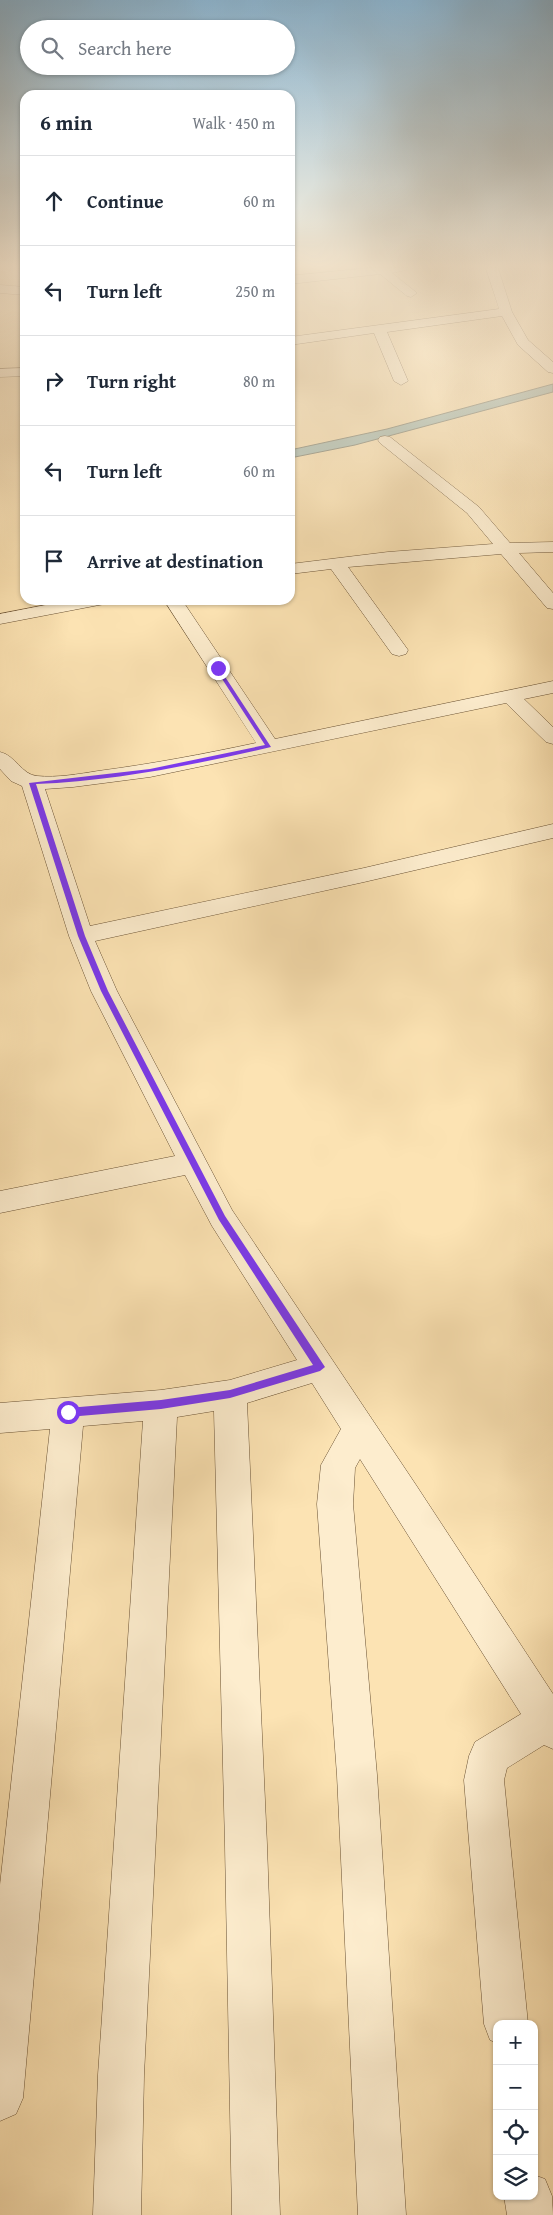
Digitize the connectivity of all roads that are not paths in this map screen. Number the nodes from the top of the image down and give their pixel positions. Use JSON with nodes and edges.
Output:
{"nodes":[{"id":1,"x":397,"y":371,"type":"edge"},
{"id":2,"x":20,"y":372,"type":"edge"},
{"id":3,"x":0,"y":373,"type":"edge"},
{"id":4,"x":401,"y":381,"type":"dead end"},
{"id":5,"x":385,"y":440,"type":"dead end"},
{"id":6,"x":553,"y":546,"type":"edge"},
{"id":7,"x":504,"y":547,"type":"junction"},
{"id":8,"x":336,"y":562,"type":"junction"},
{"id":9,"x":295,"y":568,"type":"edge"},
{"id":10,"x":553,"y":603,"type":"edge"},
{"id":11,"x":70,"y":605,"type":"edge"},
{"id":12,"x":176,"y":605,"type":"edge"},
{"id":13,"x":0,"y":619,"type":"edge"},
{"id":14,"x":399,"y":650,"type":"dead end"},
{"id":15,"x":553,"y":687,"type":"edge"},
{"id":16,"x":510,"y":696,"type":"junction"},
{"id":17,"x":553,"y":738,"type":"edge"},
{"id":18,"x":269,"y":746,"type":"junction"},
{"id":19,"x":0,"y":758,"type":"edge"},
{"id":20,"x":17,"y":779,"type":"edge"},
{"id":21,"x":553,"y":831,"type":"edge"},
{"id":22,"x":81,"y":936,"type":"junction"},
{"id":23,"x":193,"y":1163,"type":"junction"},
{"id":24,"x":0,"y":1202,"type":"edge"},
{"id":25,"x":320,"y":1367,"type":"junction"},
{"id":26,"x":230,"y":1394,"type":"junction"},
{"id":27,"x":161,"y":1405,"type":"junction"},
{"id":28,"x":68,"y":1412,"type":"junction"},
{"id":29,"x":0,"y":1418,"type":"edge"},
{"id":30,"x":360,"y":1429,"type":"junction"},
{"id":31,"x":550,"y":1725,"type":"edge"},
{"id":32,"x":506,"y":2020,"type":"edge"},
{"id":33,"x":0,"y":2098,"type":"edge"},
{"id":34,"x":529,"y":2200,"type":"edge"},
{"id":35,"x":117,"y":2215,"type":"edge"},
{"id":36,"x":256,"y":2215,"type":"edge"},
{"id":37,"x":382,"y":2215,"type":"edge"},
{"id":38,"x":531,"y":2215,"type":"edge"}],
"edges":[{"from":1,"to":4,"type":"street"},
{"from":2,"to":3,"type":"street"},
{"from":5,"to":7,"type":"street"},
{"from":6,"to":7,"type":"street"},
{"from":7,"to":8,"type":"street"},
{"from":7,"to":10,"type":"street"},
{"from":8,"to":9,"type":"street"},
{"from":8,"to":14,"type":"street"},
{"from":11,"to":13,"type":"street"},
{"from":12,"to":18,"type":"street"},
{"from":15,"to":16,"type":"street"},
{"from":16,"to":17,"type":"street"},
{"from":16,"to":18,"type":"street"},
{"from":18,"to":20,"type":"street"},
{"from":19,"to":20,"type":"street"},
{"from":20,"to":22,"type":"street"},
{"from":21,"to":22,"type":"street"},
{"from":22,"to":23,"type":"street"},
{"from":23,"to":24,"type":"street"},
{"from":23,"to":25,"type":"street"},
{"from":25,"to":26,"type":"street"},
{"from":25,"to":30,"type":"street"},
{"from":26,"to":27,"type":"street"},
{"from":26,"to":36,"type":"street"},
{"from":27,"to":28,"type":"street"},
{"from":27,"to":35,"type":"street"},
{"from":28,"to":29,"type":"street"},
{"from":28,"to":33,"type":"street"},
{"from":30,"to":31,"type":"street"},
{"from":30,"to":37,"type":"street"},
{"from":31,"to":32,"type":"street"},
{"from":34,"to":38,"type":"street"}]}
